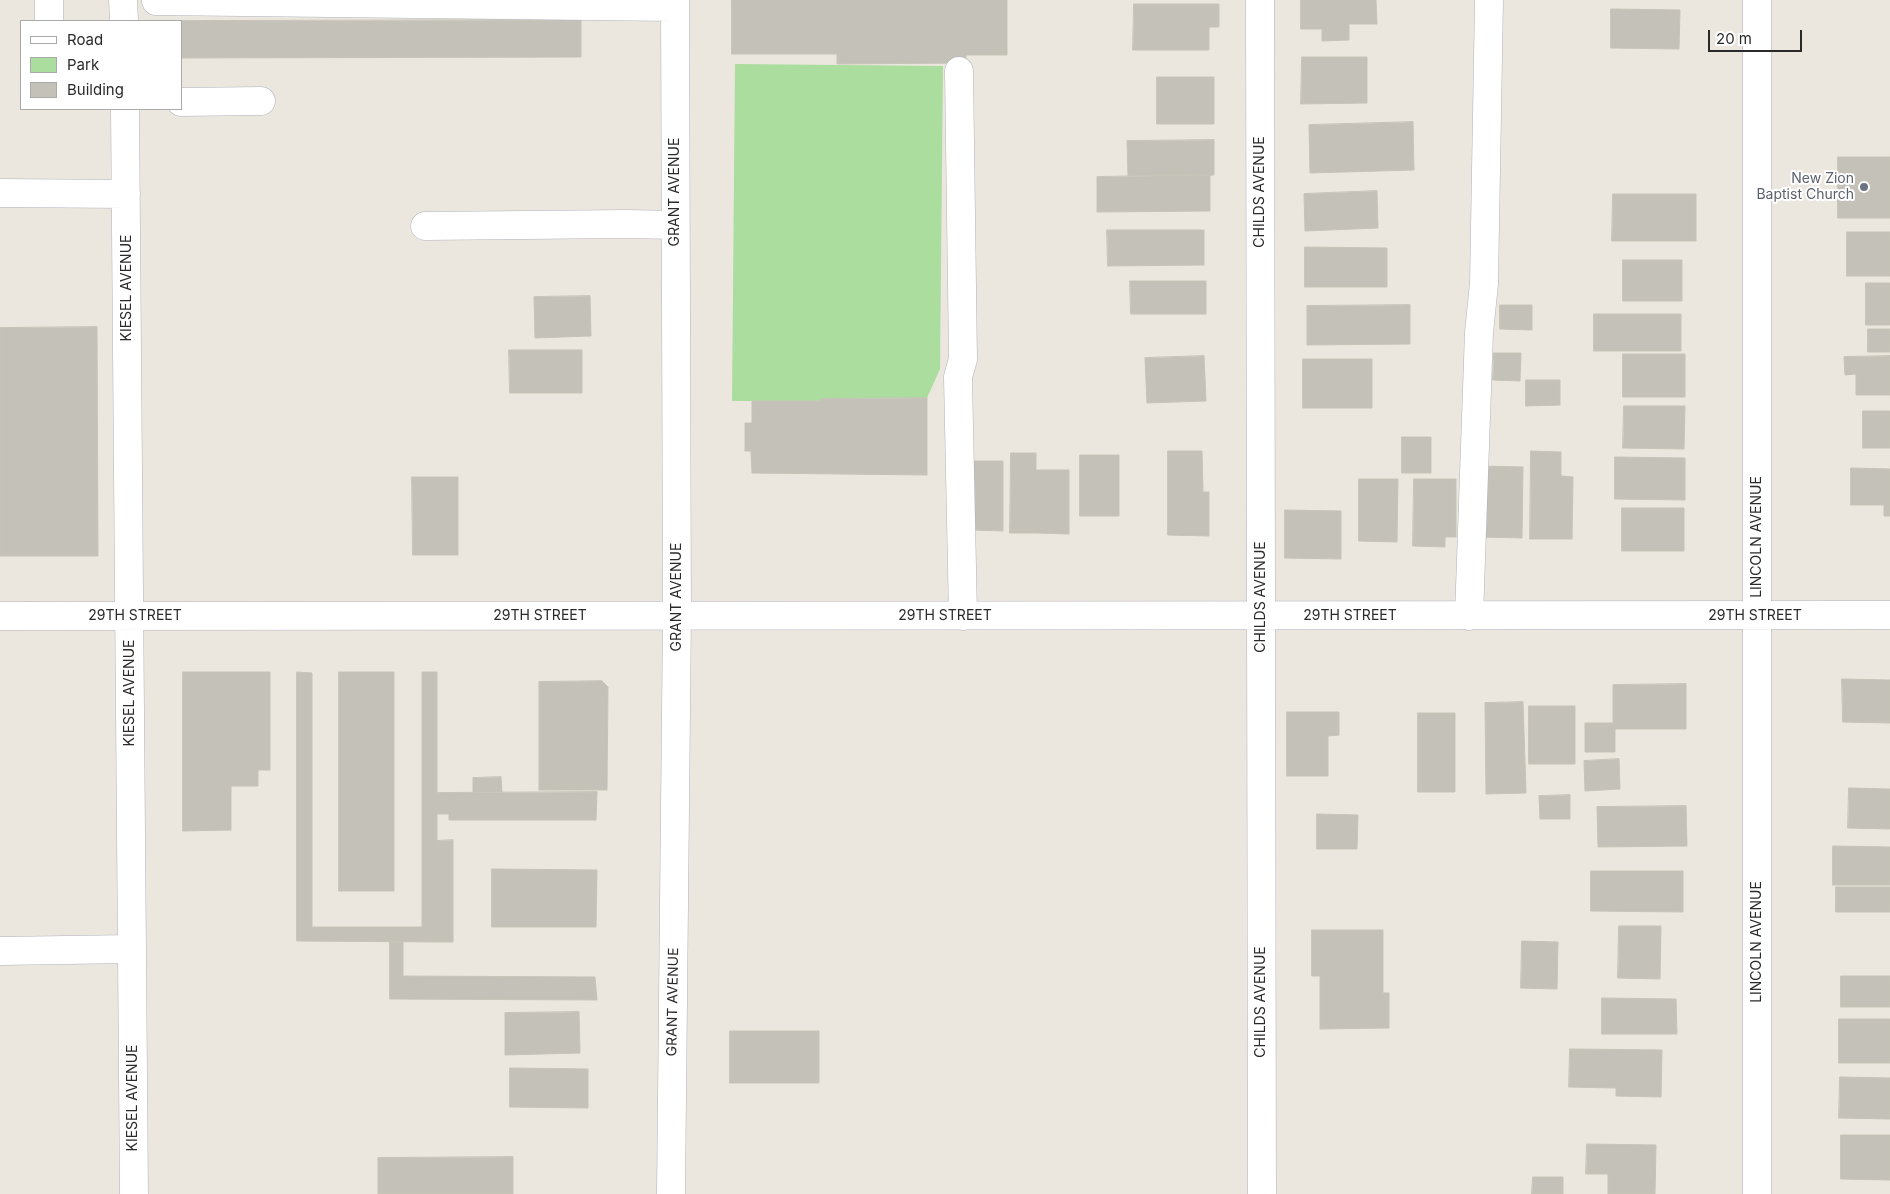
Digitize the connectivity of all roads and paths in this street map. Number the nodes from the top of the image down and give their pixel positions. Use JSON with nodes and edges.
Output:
{"nodes":[{"id":1,"x":49,"y":0,"type":"edge"},
{"id":2,"x":124,"y":0,"type":"edge"},
{"id":3,"x":1260,"y":0,"type":"edge"},
{"id":4,"x":1489,"y":0,"type":"edge"},
{"id":5,"x":1757,"y":0,"type":"edge"},
{"id":6,"x":156,"y":1,"type":"dead end"},
{"id":7,"x":675,"y":4,"type":"edge"},
{"id":8,"x":49,"y":20,"type":"edge"},
{"id":9,"x":124,"y":20,"type":"edge"},
{"id":10,"x":959,"y":71,"type":"dead end"},
{"id":11,"x":261,"y":100,"type":"dead end"},
{"id":12,"x":182,"y":102,"type":"edge"},
{"id":13,"x":125,"y":110,"type":"edge"},
{"id":14,"x":0,"y":193,"type":"edge"},
{"id":15,"x":126,"y":194,"type":"junction"},
{"id":16,"x":675,"y":225,"type":"junction"},
{"id":17,"x":425,"y":226,"type":"dead end"},
{"id":18,"x":1890,"y":615,"type":"edge"},
{"id":19,"x":0,"y":616,"type":"edge"},
{"id":20,"x":130,"y":616,"type":"junction"},
{"id":21,"x":678,"y":616,"type":"junction"},
{"id":22,"x":963,"y":616,"type":"junction"},
{"id":23,"x":1261,"y":616,"type":"junction"},
{"id":24,"x":1469,"y":616,"type":"junction"},
{"id":25,"x":1757,"y":616,"type":"junction"},
{"id":26,"x":132,"y":949,"type":"junction"},
{"id":27,"x":0,"y":951,"type":"edge"},
{"id":28,"x":134,"y":1194,"type":"edge"},
{"id":29,"x":671,"y":1194,"type":"edge"},
{"id":30,"x":1262,"y":1194,"type":"edge"},
{"id":31,"x":1757,"y":1194,"type":"edge"}],
"edges":[{"from":1,"to":8,"type":"street"},
{"from":2,"to":9,"type":"street"},
{"from":3,"to":23,"type":"street","name":"CHILDS AVENUE"},
{"from":4,"to":24,"type":"street"},
{"from":5,"to":25,"type":"street","name":"LINCOLN AVENUE"},
{"from":6,"to":7,"type":"street"},
{"from":7,"to":16,"type":"street","name":"GRANT AVENUE"},
{"from":10,"to":22,"type":"street"},
{"from":11,"to":12,"type":"street"},
{"from":13,"to":15,"type":"street","name":"KIESEL AVENUE"},
{"from":14,"to":15,"type":"street"},
{"from":15,"to":20,"type":"street","name":"KIESEL AVENUE"},
{"from":16,"to":17,"type":"street"},
{"from":16,"to":21,"type":"street","name":"GRANT AVENUE"},
{"from":18,"to":25,"type":"street","name":"29TH STREET"},
{"from":19,"to":20,"type":"street","name":"29TH STREET"},
{"from":20,"to":21,"type":"street","name":"29TH STREET"},
{"from":20,"to":26,"type":"street","name":"KIESEL AVENUE"},
{"from":21,"to":22,"type":"street","name":"29TH STREET"},
{"from":21,"to":29,"type":"street","name":"GRANT AVENUE"},
{"from":22,"to":23,"type":"street","name":"29TH STREET"},
{"from":23,"to":24,"type":"street","name":"29TH STREET"},
{"from":23,"to":30,"type":"street","name":"CHILDS AVENUE"},
{"from":24,"to":25,"type":"street","name":"29TH STREET"},
{"from":25,"to":31,"type":"street","name":"LINCOLN AVENUE"},
{"from":26,"to":27,"type":"street"},
{"from":26,"to":28,"type":"street","name":"KIESEL AVENUE"}]}
